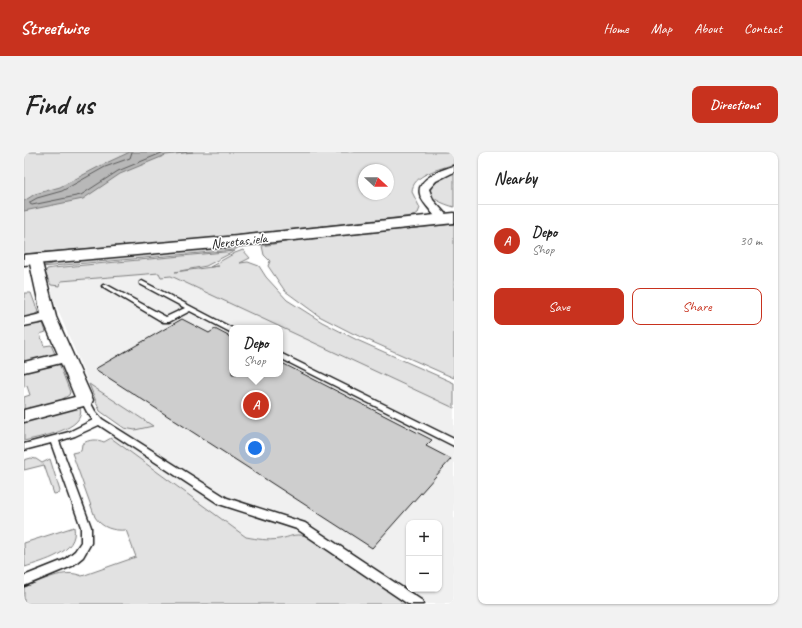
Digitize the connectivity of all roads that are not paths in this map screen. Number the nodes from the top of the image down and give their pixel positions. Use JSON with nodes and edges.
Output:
{"nodes":[{"id":1,"x":454,"y":169,"type":"edge"},
{"id":2,"x":449,"y":219,"type":"edge"},
{"id":3,"x":30,"y":259,"type":"edge"},
{"id":4,"x":142,"y":283,"type":"dead end"},
{"id":5,"x":105,"y":286,"type":"dead end"},
{"id":6,"x":190,"y":310,"type":"junction"},
{"id":7,"x":49,"y":317,"type":"junction"},
{"id":8,"x":24,"y":322,"type":"edge"},
{"id":9,"x":229,"y":330,"type":"edge"},
{"id":10,"x":66,"y":357,"type":"junction"},
{"id":11,"x":283,"y":357,"type":"edge"},
{"id":12,"x":24,"y":367,"type":"edge"},
{"id":13,"x":85,"y":400,"type":"junction"},
{"id":14,"x":24,"y":416,"type":"edge"},
{"id":15,"x":99,"y":421,"type":"junction"},
{"id":16,"x":54,"y":439,"type":"junction"},
{"id":17,"x":454,"y":443,"type":"edge"},
{"id":18,"x":24,"y":448,"type":"edge"},
{"id":19,"x":24,"y":581,"type":"edge"},
{"id":20,"x":417,"y":604,"type":"edge"}],
"edges":[{"from":1,"to":2,"type":"street"},
{"from":2,"to":3,"type":"main road","name":"Neretas iela"},
{"from":3,"to":7,"type":"street"},
{"from":4,"to":6,"type":"lane"},
{"from":5,"to":6,"type":"lane"},
{"from":6,"to":9,"type":"lane"},
{"from":7,"to":8,"type":"street"},
{"from":7,"to":10,"type":"street"},
{"from":10,"to":12,"type":"street"},
{"from":10,"to":13,"type":"street"},
{"from":11,"to":17,"type":"lane"},
{"from":13,"to":14,"type":"street"},
{"from":13,"to":15,"type":"lane"},
{"from":15,"to":16,"type":"lane"},
{"from":15,"to":20,"type":"lane"},
{"from":16,"to":18,"type":"lane"},
{"from":16,"to":19,"type":"lane"}]}
